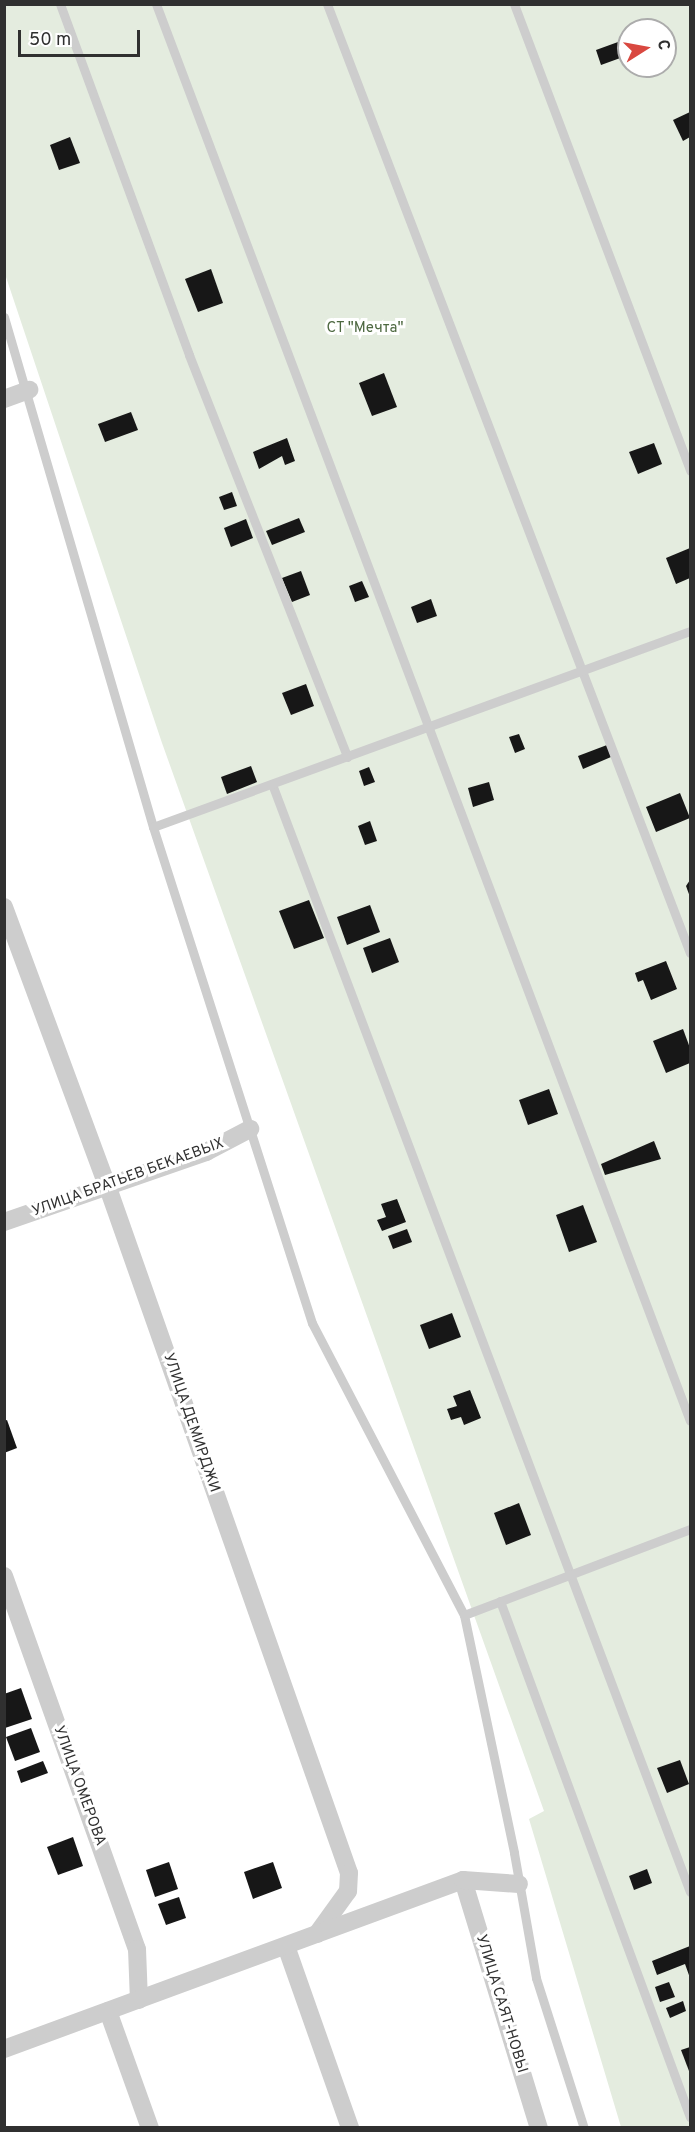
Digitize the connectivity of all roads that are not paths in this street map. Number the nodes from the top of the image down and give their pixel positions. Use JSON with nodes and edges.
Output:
{"nodes":[{"id":1,"x":60,"y":4,"type":"edge"},
{"id":2,"x":156,"y":4,"type":"edge"},
{"id":3,"x":327,"y":4,"type":"edge"},
{"id":4,"x":514,"y":4,"type":"edge"},
{"id":5,"x":4,"y":317,"type":"edge"},
{"id":6,"x":29,"y":390,"type":"junction"},
{"id":7,"x":4,"y":399,"type":"edge"},
{"id":8,"x":690,"y":471,"type":"edge"},
{"id":9,"x":690,"y":631,"type":"edge"},
{"id":10,"x":584,"y":671,"type":"junction"},
{"id":11,"x":427,"y":728,"type":"junction"},
{"id":12,"x":347,"y":757,"type":"junction"},
{"id":13,"x":272,"y":784,"type":"junction"},
{"id":14,"x":153,"y":827,"type":"junction"},
{"id":15,"x":4,"y":908,"type":"edge"},
{"id":16,"x":690,"y":953,"type":"edge"},
{"id":17,"x":250,"y":1129,"type":"junction"},
{"id":18,"x":107,"y":1185,"type":"junction"},
{"id":19,"x":4,"y":1222,"type":"edge"},
{"id":20,"x":690,"y":1421,"type":"edge"},
{"id":21,"x":690,"y":1529,"type":"edge"},
{"id":22,"x":569,"y":1575,"type":"junction"},
{"id":23,"x":4,"y":1576,"type":"edge"},
{"id":24,"x":500,"y":1601,"type":"junction"},
{"id":25,"x":464,"y":1615,"type":"junction"},
{"id":26,"x":463,"y":1880,"type":"junction"},
{"id":27,"x":519,"y":1884,"type":"junction"},
{"id":28,"x":690,"y":1892,"type":"edge"},
{"id":29,"x":317,"y":1934,"type":"junction"},
{"id":30,"x":286,"y":1946,"type":"junction"},
{"id":31,"x":139,"y":2000,"type":"junction"},
{"id":32,"x":108,"y":2011,"type":"junction"},
{"id":33,"x":4,"y":2049,"type":"edge"},
{"id":34,"x":690,"y":2117,"type":"edge"},
{"id":35,"x":150,"y":2127,"type":"edge"},
{"id":36,"x":350,"y":2127,"type":"edge"},
{"id":37,"x":539,"y":2127,"type":"edge"},
{"id":38,"x":584,"y":2127,"type":"edge"}],
"edges":[{"from":1,"to":12,"type":"lane"},
{"from":2,"to":11,"type":"lane"},
{"from":3,"to":10,"type":"lane"},
{"from":4,"to":8,"type":"lane"},
{"from":5,"to":6,"type":"lane"},
{"from":6,"to":7,"type":"street"},
{"from":6,"to":14,"type":"lane"},
{"from":9,"to":10,"type":"lane"},
{"from":10,"to":11,"type":"lane"},
{"from":10,"to":16,"type":"lane"},
{"from":11,"to":12,"type":"lane"},
{"from":11,"to":20,"type":"lane"},
{"from":12,"to":13,"type":"lane"},
{"from":13,"to":14,"type":"lane"},
{"from":13,"to":22,"type":"lane"},
{"from":14,"to":17,"type":"lane"},
{"from":15,"to":18,"type":"street","name":"УЛИЦА ДЕМИРДЖИ"},
{"from":17,"to":18,"type":"street","name":"УЛИЦА БРАТЬЕВ БЕКАЕВЫХ"},
{"from":17,"to":25,"type":"lane"},
{"from":18,"to":19,"type":"street","name":"УЛИЦА БРАТЬЕВ БЕКАЕВЫХ"},
{"from":18,"to":29,"type":"street","name":"УЛИЦА ДЕМИРДЖИ"},
{"from":21,"to":22,"type":"lane"},
{"from":22,"to":24,"type":"lane"},
{"from":22,"to":28,"type":"lane"},
{"from":23,"to":31,"type":"street","name":"УЛИЦА ОМЕРОВА"},
{"from":24,"to":25,"type":"lane"},
{"from":24,"to":34,"type":"lane"},
{"from":25,"to":27,"type":"lane"},
{"from":26,"to":27,"type":"street"},
{"from":26,"to":29,"type":"street"},
{"from":26,"to":37,"type":"street","name":"УЛИЦА САЯТ-НОВЫ"},
{"from":27,"to":38,"type":"lane"},
{"from":29,"to":30,"type":"street"},
{"from":30,"to":31,"type":"street"},
{"from":30,"to":36,"type":"street"},
{"from":31,"to":32,"type":"street"},
{"from":32,"to":33,"type":"street"},
{"from":32,"to":35,"type":"street"}]}
